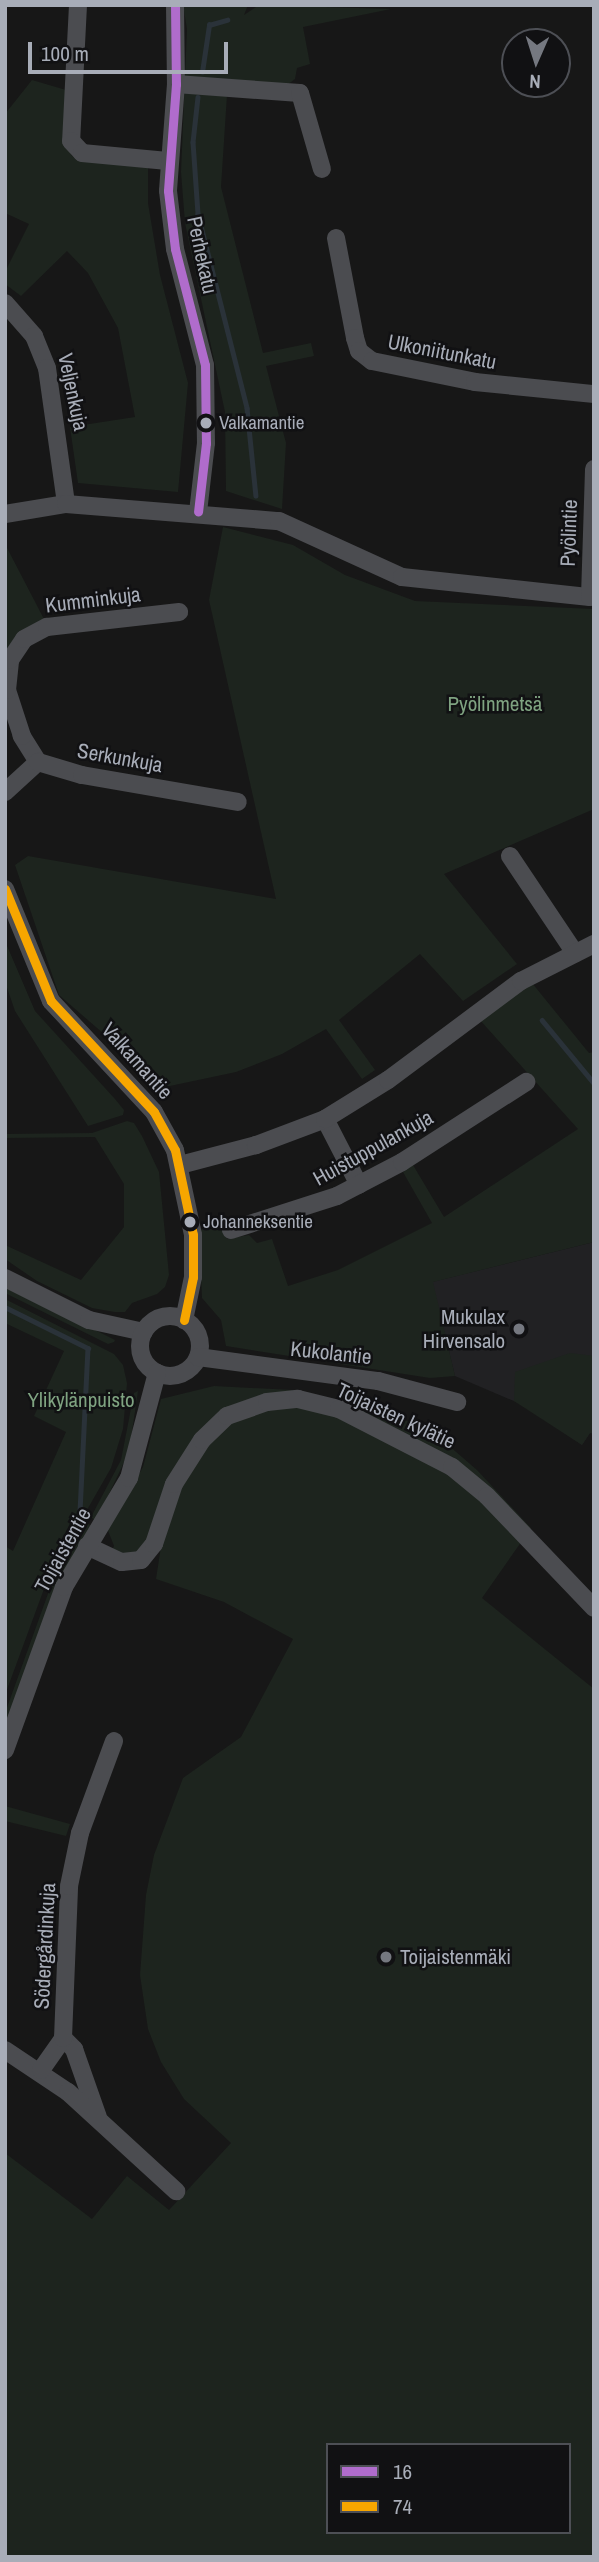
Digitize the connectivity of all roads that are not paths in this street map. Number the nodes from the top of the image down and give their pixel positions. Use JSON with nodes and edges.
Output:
{"nodes":[{"id":1,"x":78,"y":5,"type":"edge"},
{"id":2,"x":175,"y":5,"type":"edge"},
{"id":3,"x":176,"y":83,"type":"junction"},
{"id":4,"x":168,"y":161,"type":"junction"},
{"id":5,"x":322,"y":169,"type":"dead end"},
{"id":6,"x":336,"y":238,"type":"dead end"},
{"id":7,"x":5,"y":303,"type":"edge"},
{"id":8,"x":594,"y":394,"type":"edge"},
{"id":9,"x":594,"y":469,"type":"edge"},
{"id":10,"x":66,"y":503,"type":"junction"},
{"id":11,"x":198,"y":512,"type":"junction"},
{"id":12,"x":5,"y":514,"type":"edge"},
{"id":13,"x":179,"y":612,"type":"dead end"},
{"id":14,"x":38,"y":762,"type":"junction"},
{"id":15,"x":5,"y":792,"type":"edge"},
{"id":16,"x":238,"y":802,"type":"dead end"},
{"id":17,"x":510,"y":856,"type":"dead end"},
{"id":18,"x":5,"y":889,"type":"edge"},
{"id":19,"x":594,"y":944,"type":"edge"},
{"id":20,"x":575,"y":953,"type":"junction"},
{"id":21,"x":526,"y":1082,"type":"dead end"},
{"id":22,"x":325,"y":1119,"type":"junction"},
{"id":23,"x":180,"y":1165,"type":"junction"},
{"id":24,"x":359,"y":1185,"type":"junction"},
{"id":25,"x":232,"y":1230,"type":"dead end"},
{"id":26,"x":5,"y":1278,"type":"edge"},
{"id":27,"x":184,"y":1320,"type":"junction"},
{"id":28,"x":144,"y":1332,"type":"junction"},
{"id":29,"x":198,"y":1357,"type":"junction"},
{"id":30,"x":157,"y":1373,"type":"junction"},
{"id":31,"x":457,"y":1402,"type":"dead end"},
{"id":32,"x":86,"y":1546,"type":"junction"},
{"id":33,"x":594,"y":1608,"type":"edge"},
{"id":34,"x":114,"y":1741,"type":"dead end"},
{"id":35,"x":5,"y":1750,"type":"edge"},
{"id":36,"x":63,"y":2038,"type":"junction"},
{"id":37,"x":5,"y":2050,"type":"edge"},
{"id":38,"x":41,"y":2070,"type":"junction"},
{"id":39,"x":97,"y":2117,"type":"junction"},
{"id":40,"x":176,"y":2191,"type":"dead end"}],
"edges":[{"from":1,"to":4,"type":"street"},
{"from":2,"to":3,"type":"street","name":"Perhekatu"},
{"from":3,"to":4,"type":"street","name":"Perhekatu"},
{"from":3,"to":5,"type":"street"},
{"from":4,"to":11,"type":"street","name":"Perhekatu"},
{"from":6,"to":8,"type":"street","name":"Ulkoniitunkatu"},
{"from":7,"to":10,"type":"street","name":"Veljenkuja"},
{"from":9,"to":11,"type":"street","name":"Pyölintie"},
{"from":10,"to":11,"type":"street"},
{"from":10,"to":12,"type":"street"},
{"from":13,"to":14,"type":"street","name":"Kumminkuja"},
{"from":14,"to":15,"type":"street"},
{"from":14,"to":16,"type":"street","name":"Serkunkuja"},
{"from":17,"to":20,"type":"street"},
{"from":18,"to":23,"type":"street","name":"Valkamantie"},
{"from":19,"to":20,"type":"street"},
{"from":20,"to":22,"type":"street"},
{"from":21,"to":24,"type":"street","name":"Huistuppulankuja"},
{"from":22,"to":23,"type":"street"},
{"from":22,"to":24,"type":"street"},
{"from":23,"to":27,"type":"street","name":"Valkamantie"},
{"from":24,"to":25,"type":"street","name":"Huistuppulankuja"},
{"from":26,"to":28,"type":"street"},
{"from":27,"to":28,"type":"street"},
{"from":27,"to":29,"type":"street"},
{"from":28,"to":30,"type":"street"},
{"from":29,"to":30,"type":"street"},
{"from":29,"to":31,"type":"street","name":"Kukolantie"},
{"from":30,"to":32,"type":"street","name":"Toijaistentie"},
{"from":32,"to":33,"type":"street","name":"Toijaisten kylätie"},
{"from":32,"to":35,"type":"street","name":"Toijaistentie"},
{"from":34,"to":36,"type":"street","name":"Södergårdinkuja"},
{"from":36,"to":38,"type":"street","name":"Södergårdinkuja"},
{"from":36,"to":39,"type":"street"},
{"from":37,"to":38,"type":"street"},
{"from":38,"to":39,"type":"street"},
{"from":39,"to":40,"type":"street"}]}
